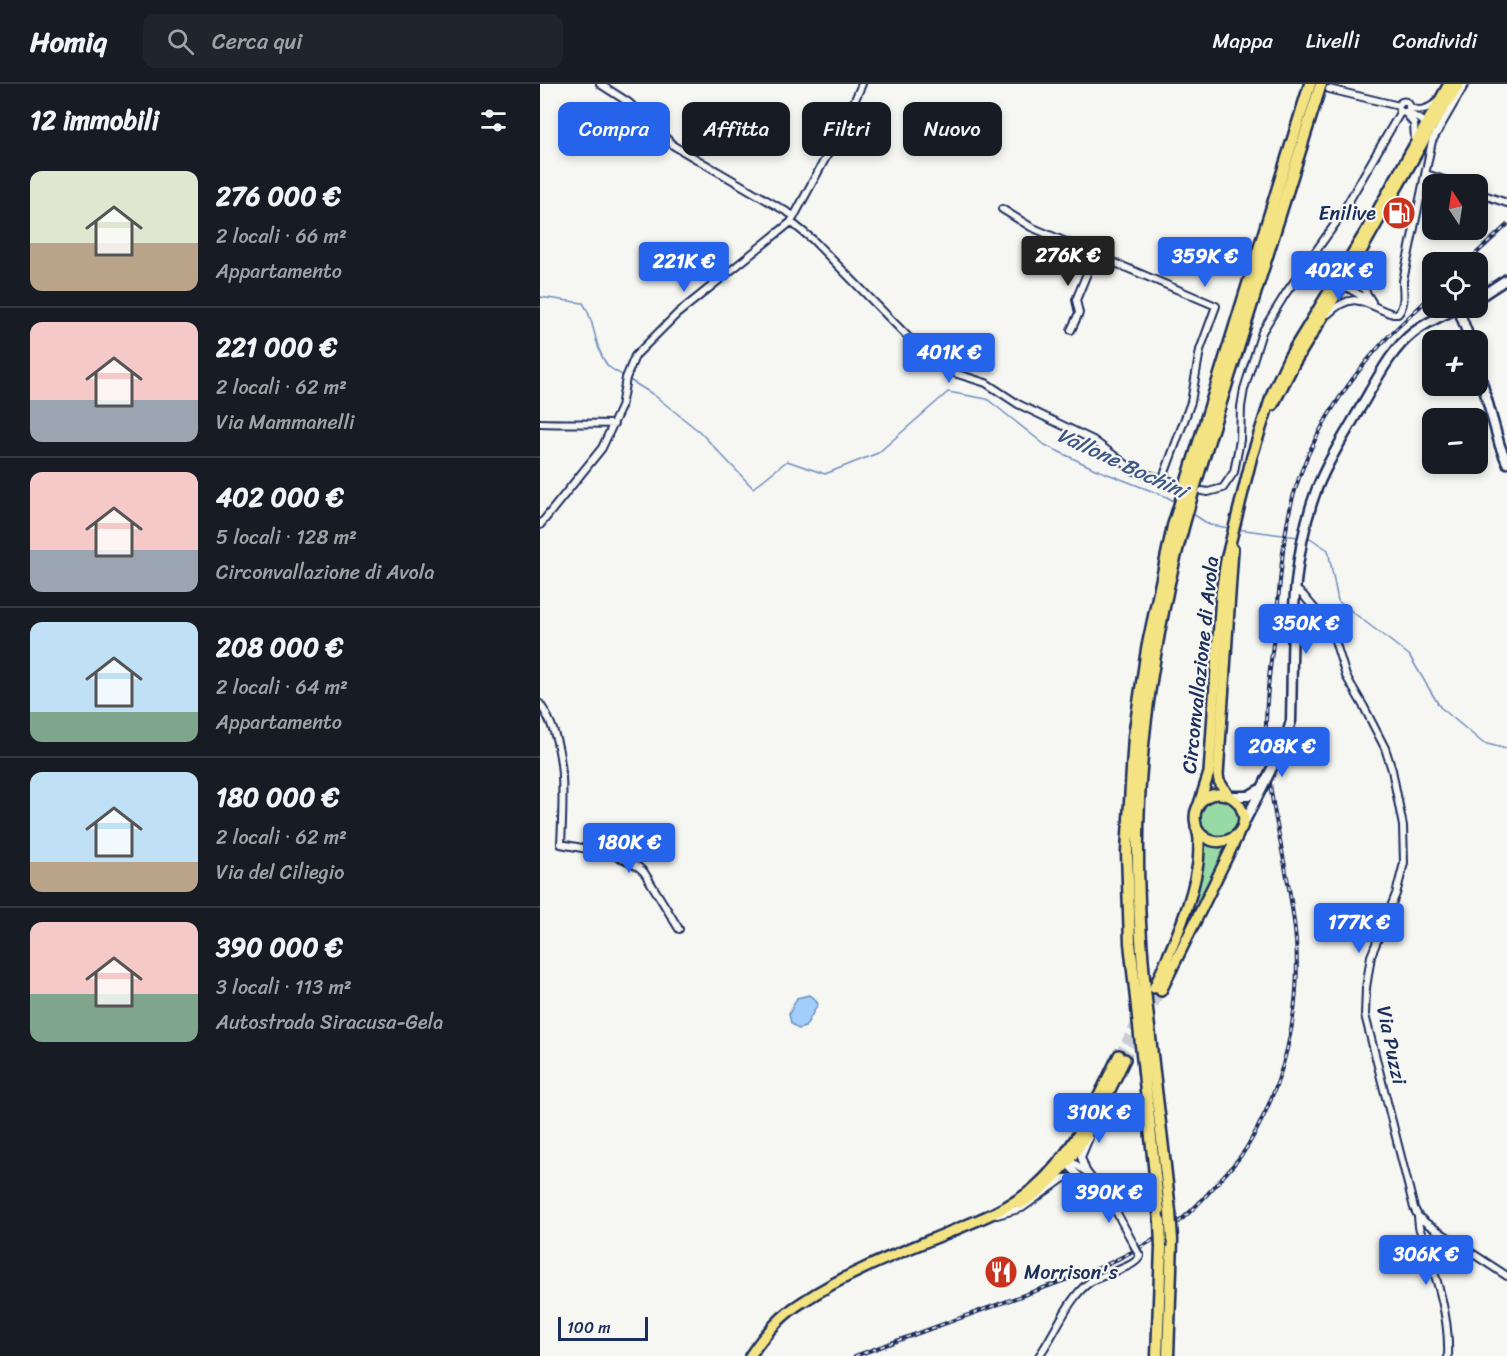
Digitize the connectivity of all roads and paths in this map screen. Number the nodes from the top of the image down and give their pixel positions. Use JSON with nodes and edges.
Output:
{"nodes":[{"id":1,"x":600,"y":84,"type":"edge"},
{"id":2,"x":862,"y":84,"type":"edge"},
{"id":3,"x":1310,"y":84,"type":"edge"},
{"id":4,"x":1449,"y":84,"type":"edge"},
{"id":5,"x":1459,"y":84,"type":"edge"},
{"id":6,"x":1465,"y":84,"type":"edge"},
{"id":7,"x":1325,"y":86,"type":"edge"},
{"id":8,"x":1440,"y":100,"type":"junction"},
{"id":9,"x":1406,"y":110,"type":"junction"},
{"id":10,"x":1431,"y":123,"type":"junction"},
{"id":11,"x":1415,"y":143,"type":"junction"},
{"id":12,"x":1426,"y":174,"type":"edge"},
{"id":13,"x":1422,"y":193,"type":"edge"},
{"id":14,"x":1488,"y":196,"type":"edge"},
{"id":15,"x":1507,"y":203,"type":"edge"},
{"id":16,"x":1002,"y":209,"type":"dead end"},
{"id":17,"x":792,"y":219,"type":"junction"},
{"id":18,"x":1360,"y":253,"type":"junction"},
{"id":19,"x":1095,"y":254,"type":"junction"},
{"id":20,"x":1507,"y":279,"type":"edge"},
{"id":21,"x":1336,"y":284,"type":"junction"},
{"id":22,"x":1488,"y":291,"type":"edge"},
{"id":23,"x":1370,"y":302,"type":"junction"},
{"id":24,"x":1440,"y":318,"type":"edge"},
{"id":25,"x":1320,"y":322,"type":"junction"},
{"id":26,"x":1071,"y":330,"type":"dead end"},
{"id":27,"x":1486,"y":396,"type":"edge"},
{"id":28,"x":1268,"y":412,"type":"junction"},
{"id":29,"x":540,"y":423,"type":"edge"},
{"id":30,"x":614,"y":424,"type":"junction"},
{"id":31,"x":1507,"y":463,"type":"edge"},
{"id":32,"x":1163,"y":478,"type":"junction"},
{"id":33,"x":1178,"y":483,"type":"dead end"},
{"id":34,"x":1202,"y":491,"type":"dead end"},
{"id":35,"x":1185,"y":502,"type":"junction"},
{"id":36,"x":540,"y":525,"type":"edge"},
{"id":37,"x":1178,"y":528,"type":"junction"},
{"id":38,"x":1232,"y":538,"type":"junction"},
{"id":39,"x":1294,"y":588,"type":"junction"},
{"id":40,"x":540,"y":704,"type":"edge"},
{"id":41,"x":1262,"y":788,"type":"junction"},
{"id":42,"x":1229,"y":796,"type":"junction"},
{"id":43,"x":1199,"y":804,"type":"junction"},
{"id":44,"x":1196,"y":826,"type":"junction"},
{"id":45,"x":1241,"y":828,"type":"junction"},
{"id":46,"x":679,"y":929,"type":"dead end"},
{"id":47,"x":1106,"y":1097,"type":"junction"},
{"id":48,"x":1093,"y":1108,"type":"junction"},
{"id":49,"x":1068,"y":1162,"type":"junction"},
{"id":50,"x":1086,"y":1171,"type":"junction"},
{"id":51,"x":1080,"y":1178,"type":"junction"},
{"id":52,"x":1031,"y":1190,"type":"junction"},
{"id":53,"x":1100,"y":1190,"type":"junction"},
{"id":54,"x":997,"y":1215,"type":"junction"},
{"id":55,"x":1418,"y":1216,"type":"junction"},
{"id":56,"x":970,"y":1223,"type":"junction"},
{"id":57,"x":1507,"y":1276,"type":"edge"},
{"id":58,"x":750,"y":1356,"type":"edge"},
{"id":59,"x":1039,"y":1356,"type":"edge"},
{"id":60,"x":1158,"y":1356,"type":"edge"},
{"id":61,"x":1168,"y":1356,"type":"edge"},
{"id":62,"x":1448,"y":1356,"type":"edge"}],
"edges":[{"from":1,"to":17,"type":"street"},
{"from":2,"to":17,"type":"street"},
{"from":3,"to":35,"type":"highway"},
{"from":4,"to":8,"type":"main road"},
{"from":5,"to":10,"type":"main road"},
{"from":6,"to":12,"type":"street"},
{"from":7,"to":9,"type":"street"},
{"from":7,"to":35,"type":"highway"},
{"from":8,"to":9,"type":"street"},
{"from":8,"to":10,"type":"main road"},
{"from":9,"to":10,"type":"street"},
{"from":9,"to":11,"type":"street"},
{"from":9,"to":34,"type":"street"},
{"from":10,"to":11,"type":"main road"},
{"from":10,"to":18,"type":"main road"},
{"from":11,"to":21,"type":"main road"},
{"from":13,"to":23,"type":"street"},
{"from":14,"to":15,"type":"street"},
{"from":16,"to":19,"type":"street"},
{"from":17,"to":30,"type":"street"},
{"from":17,"to":32,"type":"street"},
{"from":18,"to":21,"type":"main road"},
{"from":18,"to":23,"type":"street"},
{"from":19,"to":26,"type":"street"},
{"from":19,"to":32,"type":"street"},
{"from":20,"to":22,"type":"main road"},
{"from":21,"to":23,"type":"street"},
{"from":21,"to":25,"type":"main road"},
{"from":21,"to":28,"type":"main road"},
{"from":23,"to":25,"type":"street"},
{"from":24,"to":39,"type":"main road"},
{"from":25,"to":28,"type":"main road"},
{"from":27,"to":31,"type":"main road"},
{"from":28,"to":38,"type":"main road"},
{"from":29,"to":30,"type":"street"},
{"from":30,"to":36,"type":"street"},
{"from":32,"to":33,"type":"street"},
{"from":35,"to":37,"type":"highway"},
{"from":37,"to":60,"type":"highway","bridge":true},
{"from":37,"to":61,"type":"highway","bridge":true},
{"from":38,"to":42,"type":"main road","name":"Circonvallazione di Avola"},
{"from":38,"to":43,"type":"main road","name":"Circonvallazione di Avola"},
{"from":39,"to":41,"type":"main road","bridge":true},
{"from":39,"to":55,"type":"street","name":"Via Puzzi"},
{"from":40,"to":46,"type":"street"},
{"from":41,"to":42,"type":"main road"},
{"from":41,"to":45,"type":"main road"},
{"from":42,"to":43,"type":"main road"},
{"from":42,"to":45,"type":"main road"},
{"from":43,"to":44,"type":"main road"},
{"from":44,"to":45,"type":"main road"},
{"from":44,"to":45,"type":"main road"},
{"from":47,"to":48,"type":"main road"},
{"from":47,"to":49,"type":"main road"},
{"from":47,"to":50,"type":"street"},
{"from":48,"to":49,"type":"street"},
{"from":48,"to":52,"type":"main road"},
{"from":49,"to":50,"type":"street"},
{"from":49,"to":51,"type":"street"},
{"from":49,"to":52,"type":"street"},
{"from":49,"to":54,"type":"main road"},
{"from":50,"to":53,"type":"street"},
{"from":51,"to":53,"type":"street"},
{"from":51,"to":54,"type":"street"},
{"from":52,"to":56,"type":"main road"},
{"from":53,"to":59,"type":"street","bridge":true},
{"from":54,"to":56,"type":"main road"},
{"from":55,"to":57,"type":"street"},
{"from":55,"to":62,"type":"street","name":"Via Puzzi"},
{"from":56,"to":58,"type":"main road"}]}
